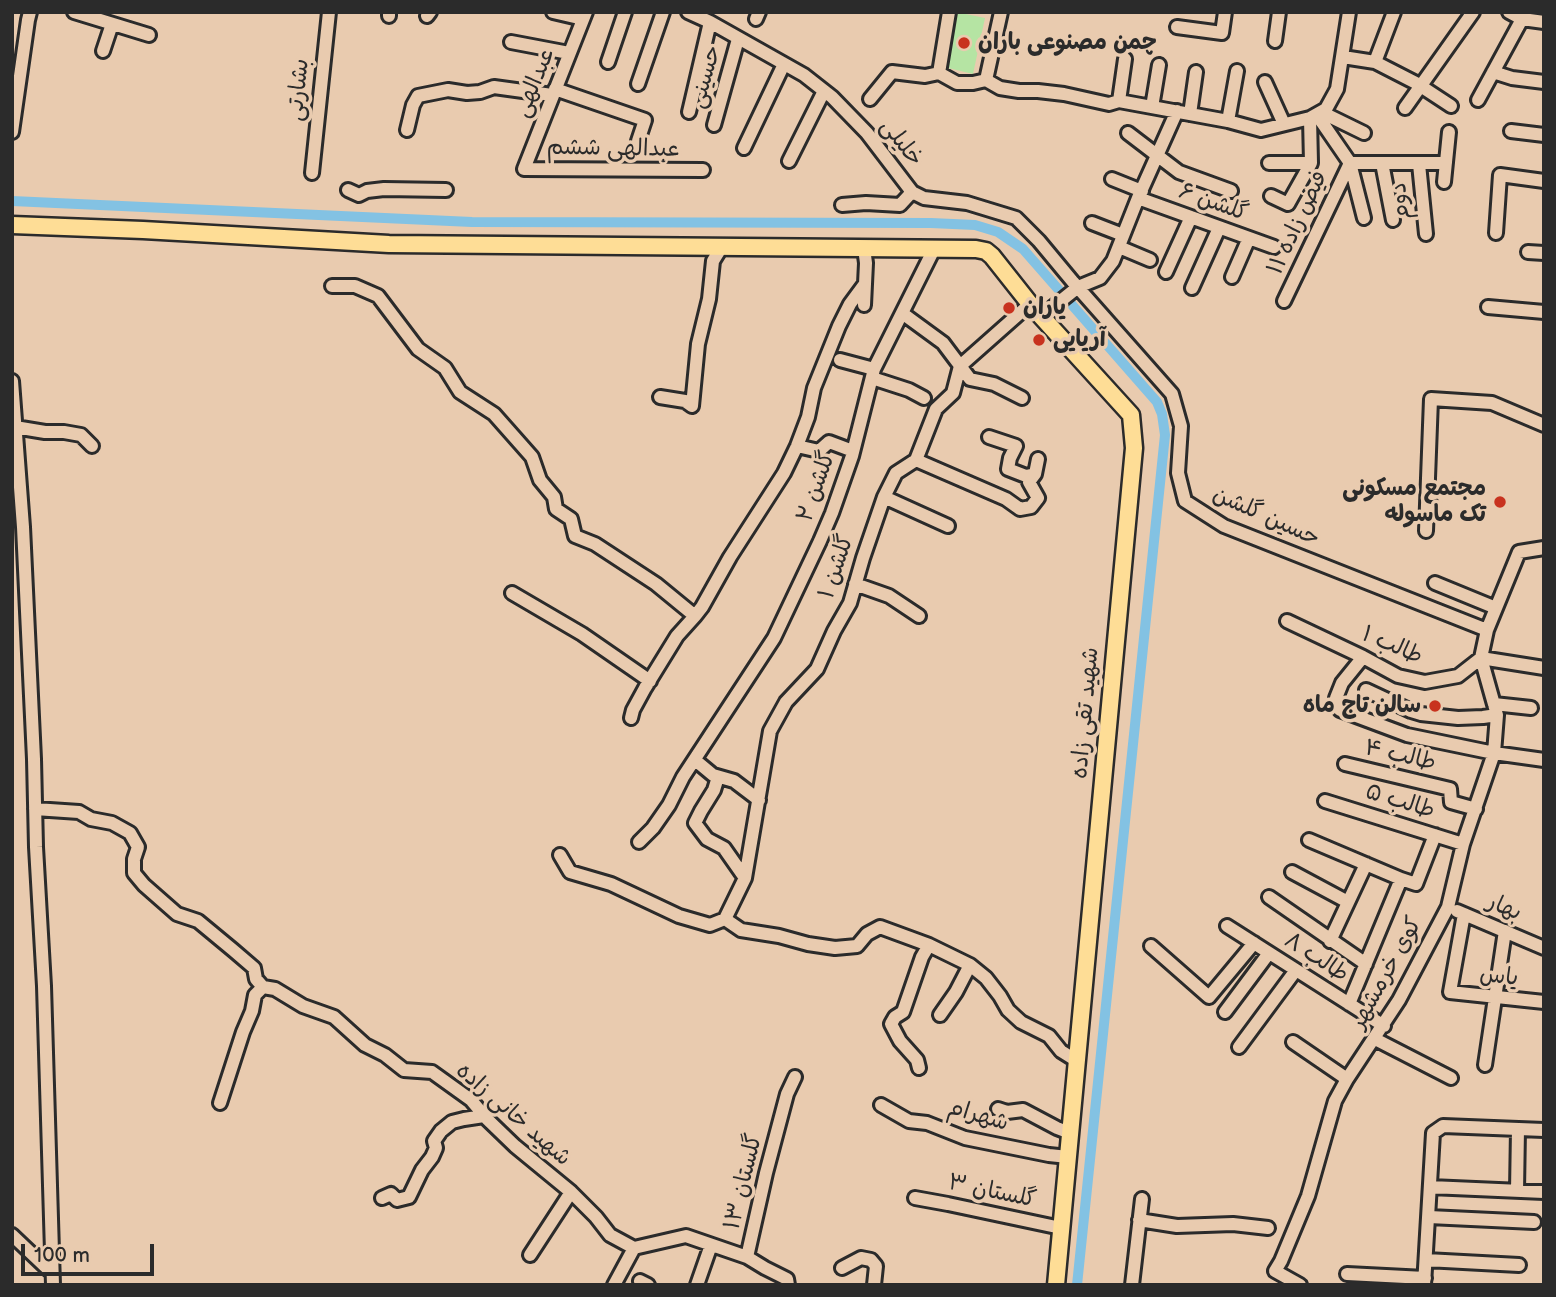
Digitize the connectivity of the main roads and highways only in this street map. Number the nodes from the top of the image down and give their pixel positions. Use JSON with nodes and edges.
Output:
{"nodes":[{"id":1,"x":12,"y":225,"type":"edge"},
{"id":2,"x":1056,"y":1285,"type":"edge"}],
"edges":[{"from":1,"to":2,"type":"main road","name":"شهید تقی زاده"}]}
